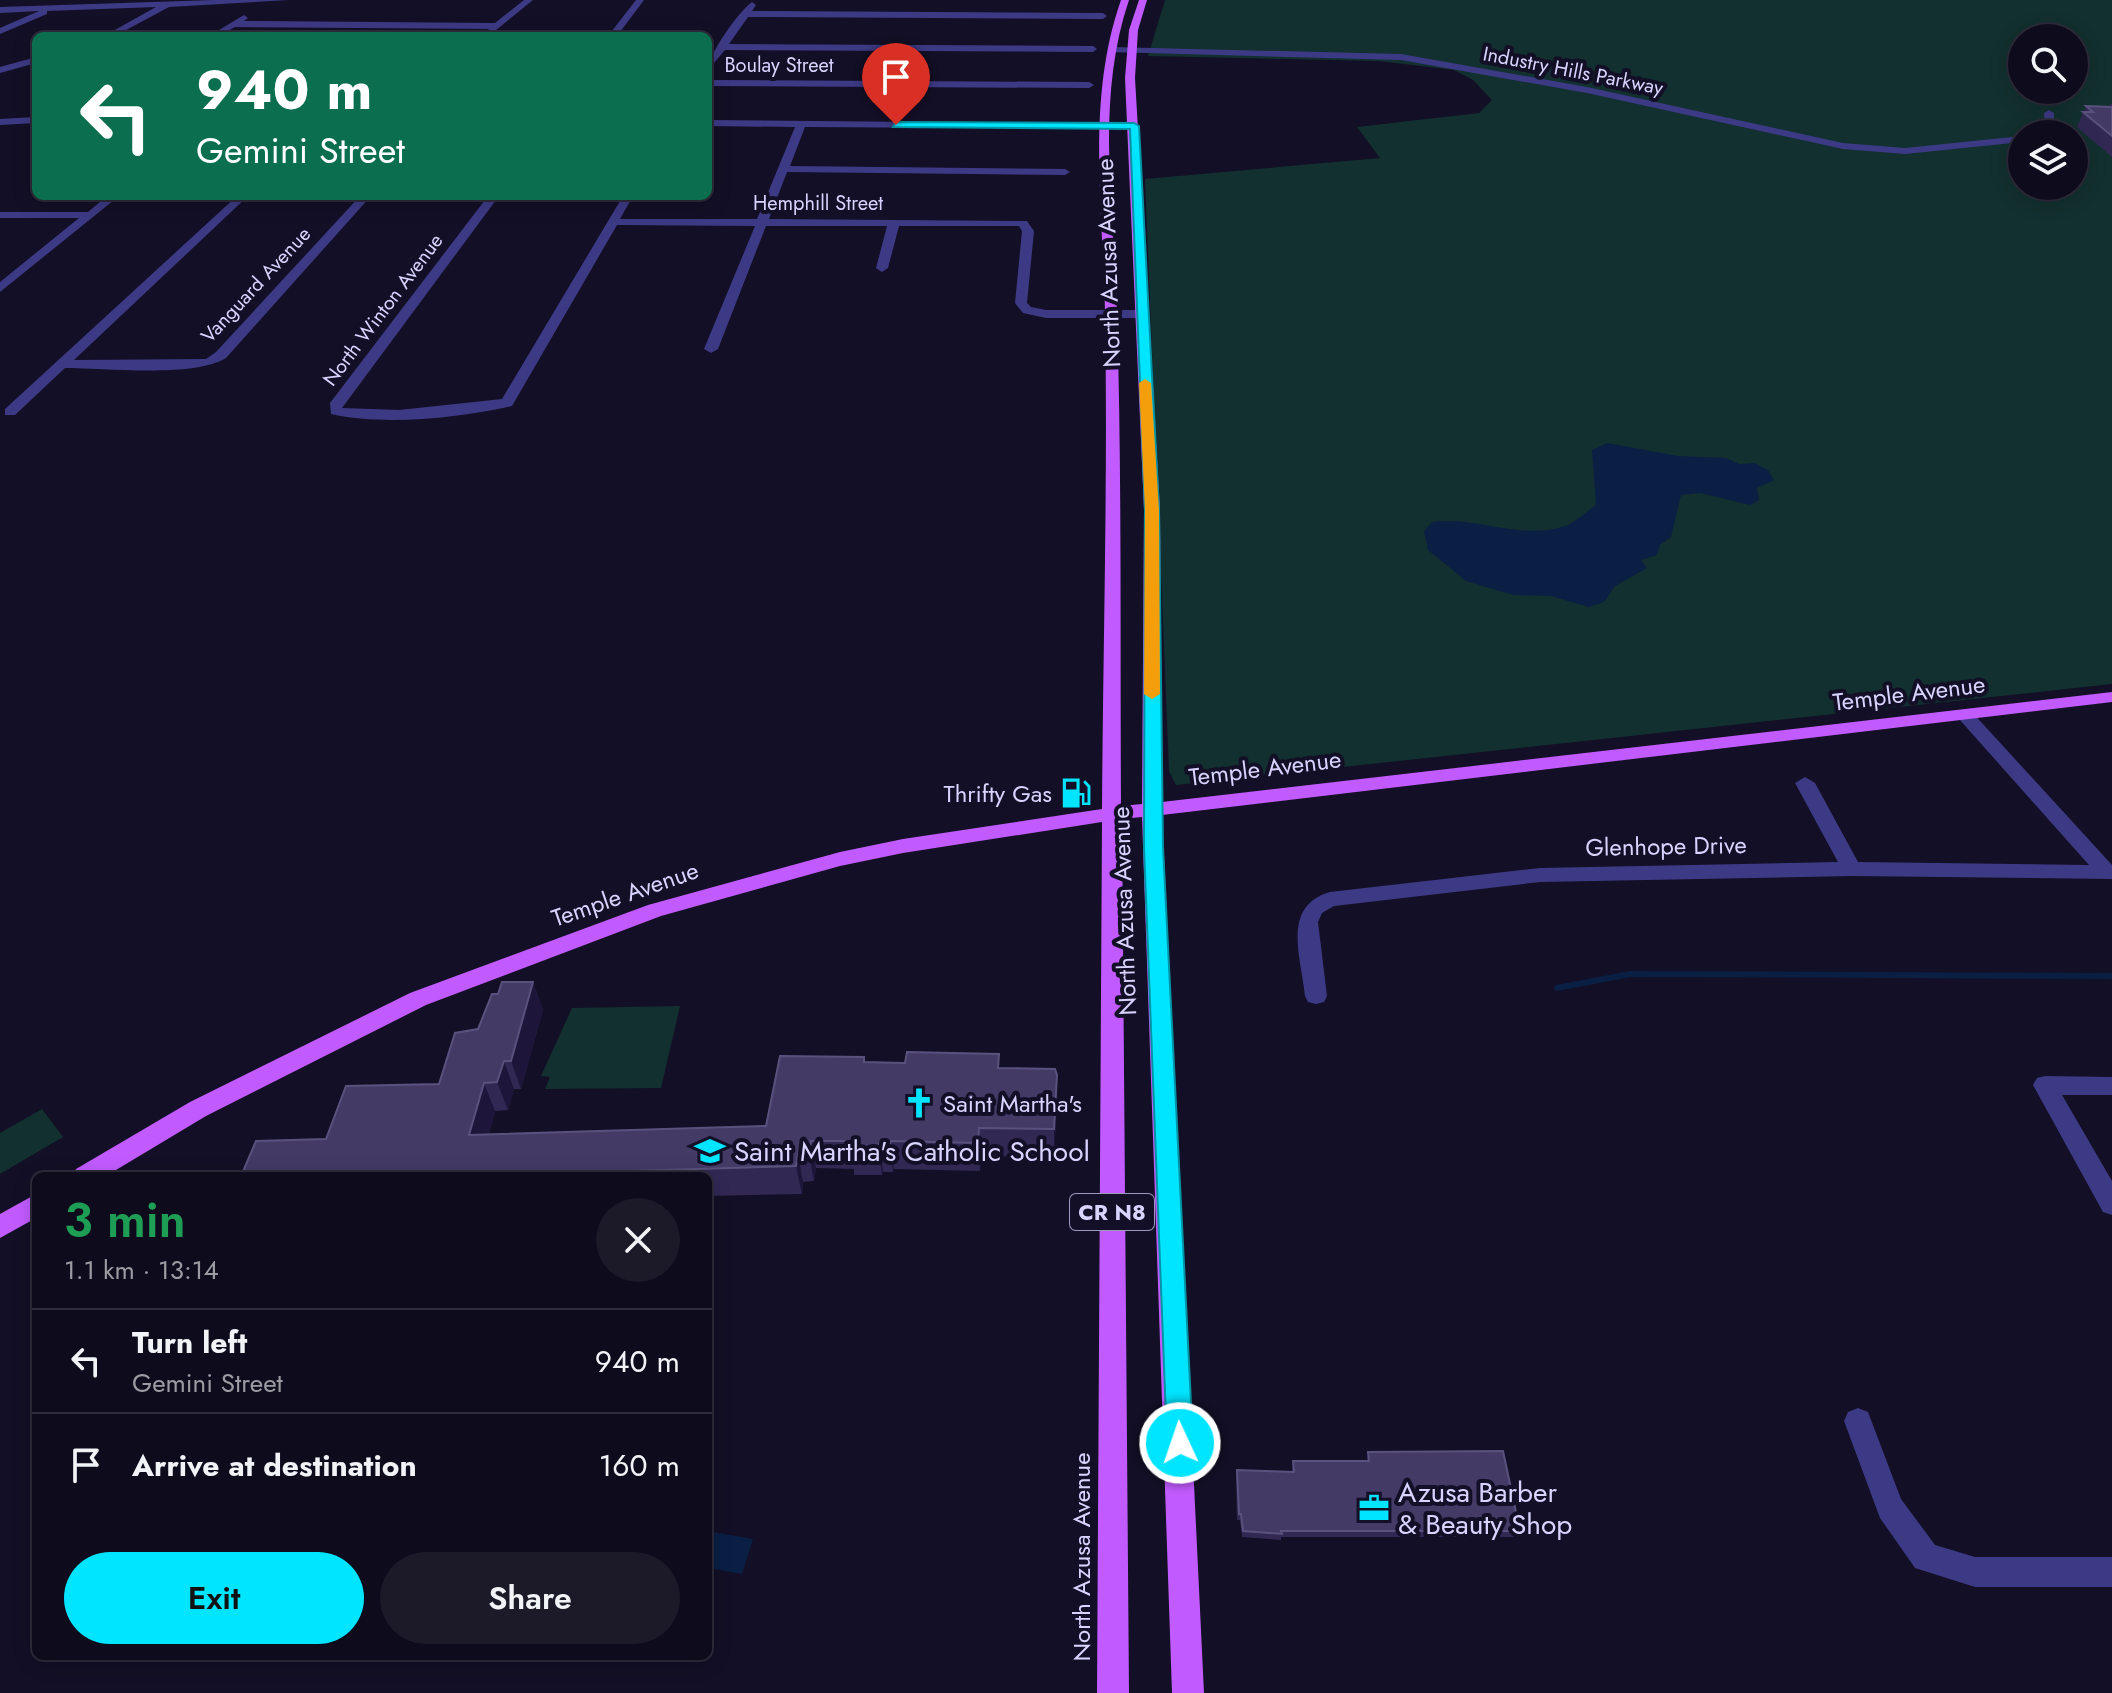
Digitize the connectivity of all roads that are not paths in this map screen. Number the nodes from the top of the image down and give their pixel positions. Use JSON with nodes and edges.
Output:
{"nodes":[{"id":1,"x":59,"y":0,"type":"edge"},
{"id":2,"x":285,"y":0,"type":"edge"},
{"id":3,"x":529,"y":0,"type":"edge"},
{"id":4,"x":640,"y":0,"type":"edge"},
{"id":5,"x":754,"y":0,"type":"edge"},
{"id":6,"x":1125,"y":0,"type":"edge"},
{"id":7,"x":1143,"y":0,"type":"edge"},
{"id":8,"x":267,"y":1,"type":"edge"},
{"id":9,"x":169,"y":3,"type":"edge"},
{"id":10,"x":51,"y":8,"type":"junction"},
{"id":11,"x":0,"y":10,"type":"edge"},
{"id":12,"x":746,"y":14,"type":"junction"},
{"id":13,"x":1103,"y":16,"type":"dead end"},
{"id":14,"x":234,"y":24,"type":"junction"},
{"id":15,"x":499,"y":26,"type":"junction"},
{"id":16,"x":604,"y":26,"type":"dead end"},
{"id":17,"x":620,"y":26,"type":"junction"},
{"id":18,"x":0,"y":31,"type":"edge"},
{"id":19,"x":115,"y":32,"type":"edge"},
{"id":20,"x":220,"y":32,"type":"edge"},
{"id":21,"x":489,"y":32,"type":"edge"},
{"id":22,"x":615,"y":32,"type":"edge"},
{"id":23,"x":720,"y":47,"type":"junction"},
{"id":24,"x":1093,"y":49,"type":"dead end"},
{"id":25,"x":1112,"y":50,"type":"junction"},
{"id":26,"x":1133,"y":50,"type":"junction"},
{"id":27,"x":712,"y":60,"type":"edge"},
{"id":28,"x":32,"y":61,"type":"edge"},
{"id":29,"x":0,"y":70,"type":"edge"},
{"id":30,"x":712,"y":83,"type":"edge"},
{"id":31,"x":1089,"y":85,"type":"dead end"},
{"id":32,"x":2049,"y":113,"type":"dead end"},
{"id":33,"x":32,"y":119,"type":"edge"},
{"id":34,"x":2049,"y":120,"type":"edge"},
{"id":35,"x":0,"y":122,"type":"edge"},
{"id":36,"x":712,"y":123,"type":"edge"},
{"id":37,"x":801,"y":124,"type":"junction"},
{"id":38,"x":1107,"y":126,"type":"junction"},
{"id":39,"x":1134,"y":126,"type":"junction"},
{"id":40,"x":2008,"y":140,"type":"edge"},
{"id":41,"x":1108,"y":156,"type":"junction"},
{"id":42,"x":782,"y":169,"type":"junction"},
{"id":43,"x":1065,"y":172,"type":"dead end"},
{"id":44,"x":1136,"y":174,"type":"junction"},
{"id":45,"x":109,"y":200,"type":"edge"},
{"id":46,"x":239,"y":200,"type":"edge"},
{"id":47,"x":362,"y":200,"type":"edge"},
{"id":48,"x":491,"y":200,"type":"edge"},
{"id":49,"x":626,"y":200,"type":"edge"},
{"id":50,"x":0,"y":215,"type":"edge"},
{"id":51,"x":89,"y":215,"type":"junction"},
{"id":52,"x":762,"y":221,"type":"junction"},
{"id":53,"x":613,"y":222,"type":"junction"},
{"id":54,"x":894,"y":222,"type":"junction"},
{"id":55,"x":0,"y":267,"type":"edge"},
{"id":56,"x":27,"y":267,"type":"junction"},
{"id":57,"x":882,"y":268,"type":"dead end"},
{"id":58,"x":0,"y":288,"type":"edge"},
{"id":59,"x":1111,"y":314,"type":"junction"},
{"id":60,"x":1141,"y":314,"type":"junction"},
{"id":61,"x":711,"y":349,"type":"dead end"},
{"id":62,"x":61,"y":364,"type":"junction"},
{"id":63,"x":10,"y":412,"type":"dead end"},
{"id":64,"x":2112,"y":697,"type":"edge"},
{"id":65,"x":1965,"y":715,"type":"junction"},
{"id":66,"x":1805,"y":783,"type":"dead end"},
{"id":67,"x":1152,"y":810,"type":"junction"},
{"id":68,"x":1111,"y":814,"type":"junction"},
{"id":69,"x":1852,"y":869,"type":"junction"},
{"id":70,"x":2109,"y":872,"type":"edge"},
{"id":71,"x":1316,"y":996,"type":"dead end"},
{"id":72,"x":2112,"y":1086,"type":"edge"},
{"id":73,"x":92,"y":1172,"type":"edge"},
{"id":74,"x":2112,"y":1204,"type":"edge"},
{"id":75,"x":32,"y":1207,"type":"edge"},
{"id":76,"x":0,"y":1227,"type":"edge"},
{"id":77,"x":1858,"y":1421,"type":"dead end"},
{"id":78,"x":2112,"y":1572,"type":"edge"},
{"id":79,"x":1113,"y":1693,"type":"edge"},
{"id":80,"x":1188,"y":1693,"type":"edge"}],
"edges":[{"from":1,"to":10,"type":"street"},
{"from":2,"to":8,"type":"street"},
{"from":3,"to":15,"type":"street"},
{"from":4,"to":17,"type":"street"},
{"from":5,"to":12,"type":"street"},
{"from":6,"to":25,"type":"main road","number":"CR N8"},
{"from":7,"to":26,"type":"main road","number":"CR N8"},
{"from":8,"to":9,"type":"street"},
{"from":8,"to":14,"type":"street"},
{"from":9,"to":10,"type":"street"},
{"from":9,"to":19,"type":"street"},
{"from":10,"to":11,"type":"street"},
{"from":10,"to":18,"type":"street"},
{"from":12,"to":13,"type":"street"},
{"from":12,"to":23,"type":"street"},
{"from":14,"to":15,"type":"street"},
{"from":14,"to":20,"type":"street"},
{"from":15,"to":21,"type":"street"},
{"from":16,"to":17,"type":"street"},
{"from":17,"to":22,"type":"street"},
{"from":23,"to":24,"type":"street"},
{"from":23,"to":27,"type":"street"},
{"from":25,"to":26,"type":"street","name":"Industry Hills Parkway"},
{"from":25,"to":38,"type":"main road","number":"CR N8"},
{"from":26,"to":39,"type":"main road","number":"CR N8"},
{"from":26,"to":40,"type":"street","name":"Industry Hills Parkway"},
{"from":28,"to":29,"type":"street"},
{"from":30,"to":31,"type":"street","name":"Boulay Street"},
{"from":32,"to":34,"type":"street"},
{"from":33,"to":35,"type":"street"},
{"from":36,"to":37,"type":"street"},
{"from":37,"to":38,"type":"street"},
{"from":37,"to":42,"type":"street"},
{"from":38,"to":39,"type":"street"},
{"from":38,"to":41,"type":"main road","name":"North Azusa Avenue","number":"CR N8"},
{"from":39,"to":44,"type":"main road","name":"North Azusa Avenue","number":"CR N8"},
{"from":41,"to":44,"type":"main road"},
{"from":41,"to":59,"type":"main road","name":"North Azusa Avenue","number":"CR N8"},
{"from":42,"to":43,"type":"street"},
{"from":42,"to":52,"type":"street"},
{"from":44,"to":60,"type":"main road","name":"North Azusa Avenue","number":"CR N8"},
{"from":45,"to":51,"type":"street"},
{"from":46,"to":62,"type":"street"},
{"from":47,"to":62,"type":"street","name":"Vanguard Avenue"},
{"from":48,"to":53,"type":"street","name":"North Winton Avenue"},
{"from":49,"to":53,"type":"street"},
{"from":50,"to":51,"type":"street"},
{"from":51,"to":56,"type":"street"},
{"from":52,"to":53,"type":"street","name":"Hemphill Street"},
{"from":52,"to":54,"type":"street","name":"Hemphill Street"},
{"from":52,"to":61,"type":"street"},
{"from":54,"to":57,"type":"street"},
{"from":54,"to":59,"type":"street","name":"Hemphill Street"},
{"from":55,"to":56,"type":"street"},
{"from":56,"to":58,"type":"street"},
{"from":59,"to":60,"type":"street"},
{"from":59,"to":68,"type":"main road","name":"North Azusa Avenue","number":"CR N8"},
{"from":60,"to":67,"type":"main road","name":"North Azusa Avenue","number":"CR N8"},
{"from":62,"to":63,"type":"street"},
{"from":64,"to":65,"type":"main road","name":"Temple Avenue"},
{"from":65,"to":67,"type":"main road","name":"Temple Avenue"},
{"from":65,"to":70,"type":"street"},
{"from":66,"to":69,"type":"street"},
{"from":67,"to":68,"type":"main road","name":"Temple Avenue"},
{"from":67,"to":80,"type":"main road","name":"North Azusa Avenue","number":"CR N8"},
{"from":68,"to":73,"type":"main road","name":"Temple Avenue"},
{"from":68,"to":79,"type":"main road","name":"North Azusa Avenue","number":"CR N8"},
{"from":69,"to":70,"type":"street","name":"Glenhope Drive"},
{"from":69,"to":71,"type":"street","name":"Glenhope Drive"},
{"from":72,"to":74,"type":"street"},
{"from":75,"to":76,"type":"main road"},
{"from":77,"to":78,"type":"street"}]}
